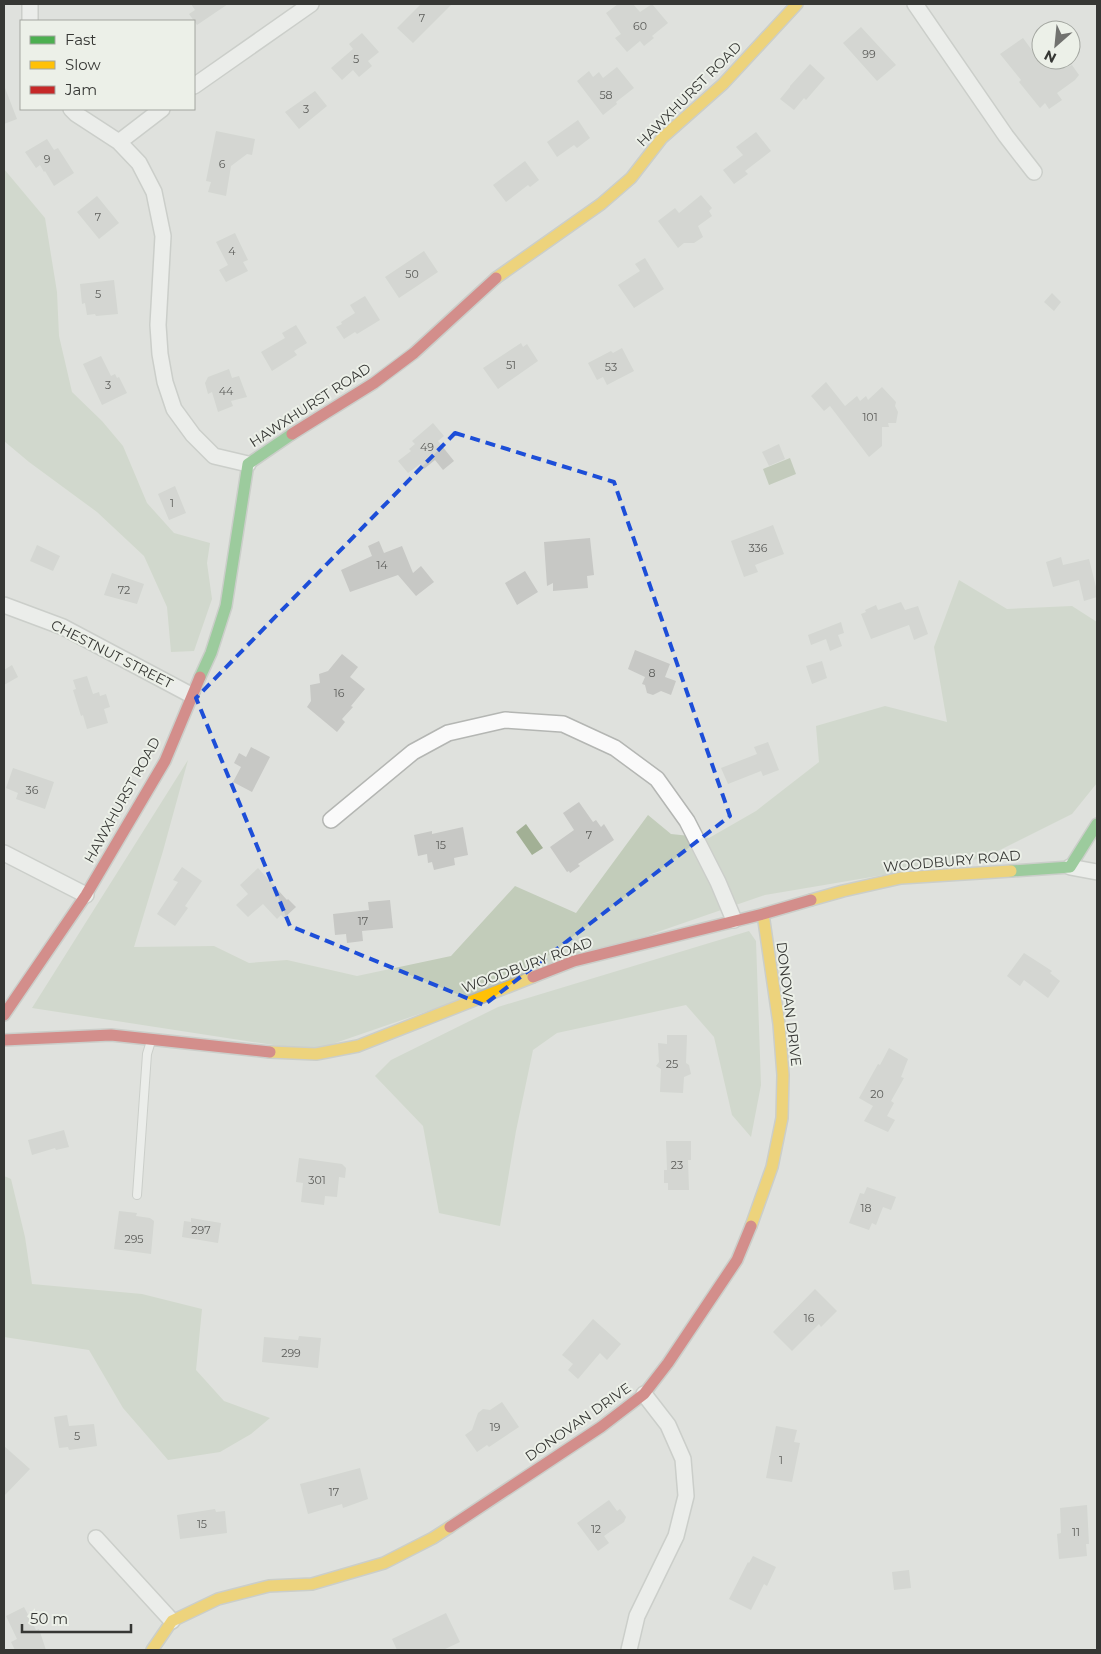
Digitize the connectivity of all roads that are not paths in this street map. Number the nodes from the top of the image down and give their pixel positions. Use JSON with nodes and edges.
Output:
{"nodes":[{"id":1,"x":30,"y":4,"type":"edge"},
{"id":2,"x":311,"y":4,"type":"edge"},
{"id":3,"x":797,"y":4,"type":"edge"},
{"id":4,"x":916,"y":4,"type":"edge"},
{"id":5,"x":30,"y":20,"type":"edge"},
{"id":6,"x":195,"y":85,"type":"edge"},
{"id":7,"x":73,"y":110,"type":"edge"},
{"id":8,"x":161,"y":110,"type":"edge"},
{"id":9,"x":118,"y":142,"type":"junction"},
{"id":10,"x":1034,"y":172,"type":"dead end"},
{"id":11,"x":248,"y":464,"type":"junction"},
{"id":12,"x":4,"y":605,"type":"edge"},
{"id":13,"x":191,"y":696,"type":"junction"},
{"id":14,"x":331,"y":820,"type":"dead end"},
{"id":15,"x":1097,"y":824,"type":"edge"},
{"id":16,"x":4,"y":853,"type":"edge"},
{"id":17,"x":1070,"y":867,"type":"junction"},
{"id":18,"x":1097,"y":872,"type":"edge"},
{"id":19,"x":86,"y":895,"type":"junction"},
{"id":20,"x":763,"y":914,"type":"junction"},
{"id":21,"x":734,"y":920,"type":"junction"},
{"id":22,"x":4,"y":1015,"type":"edge"},
{"id":23,"x":151,"y":1039,"type":"junction"},
{"id":24,"x":4,"y":1040,"type":"edge"},
{"id":25,"x":137,"y":1195,"type":"dead end"},
{"id":26,"x":644,"y":1394,"type":"junction"},
{"id":27,"x":96,"y":1538,"type":"dead end"},
{"id":28,"x":172,"y":1621,"type":"junction"},
{"id":29,"x":152,"y":1650,"type":"edge"},
{"id":30,"x":629,"y":1650,"type":"edge"}],
"edges":[{"from":1,"to":5,"type":"street"},
{"from":2,"to":6,"type":"street"},
{"from":3,"to":11,"type":"street","name":"HAWXHURST ROAD"},
{"from":4,"to":10,"type":"street"},
{"from":7,"to":9,"type":"street"},
{"from":8,"to":9,"type":"street"},
{"from":9,"to":11,"type":"street"},
{"from":11,"to":13,"type":"street","name":"HAWXHURST ROAD"},
{"from":12,"to":13,"type":"street","name":"CHESTNUT STREET"},
{"from":13,"to":19,"type":"street","name":"HAWXHURST ROAD"},
{"from":14,"to":21,"type":"street"},
{"from":15,"to":17,"type":"street"},
{"from":16,"to":19,"type":"street"},
{"from":17,"to":18,"type":"street"},
{"from":17,"to":20,"type":"street","name":"WOODBURY ROAD"},
{"from":19,"to":22,"type":"street","name":"HAWXHURST ROAD"},
{"from":20,"to":21,"type":"street","name":"WOODBURY ROAD"},
{"from":20,"to":26,"type":"street","name":"DONOVAN DRIVE"},
{"from":21,"to":23,"type":"street","name":"WOODBURY ROAD"},
{"from":23,"to":24,"type":"street","name":"WOODBURY ROAD"},
{"from":23,"to":25,"type":"lane"},
{"from":26,"to":28,"type":"street","name":"DONOVAN DRIVE"},
{"from":26,"to":30,"type":"street"},
{"from":27,"to":28,"type":"street"},
{"from":28,"to":29,"type":"street"}]}
